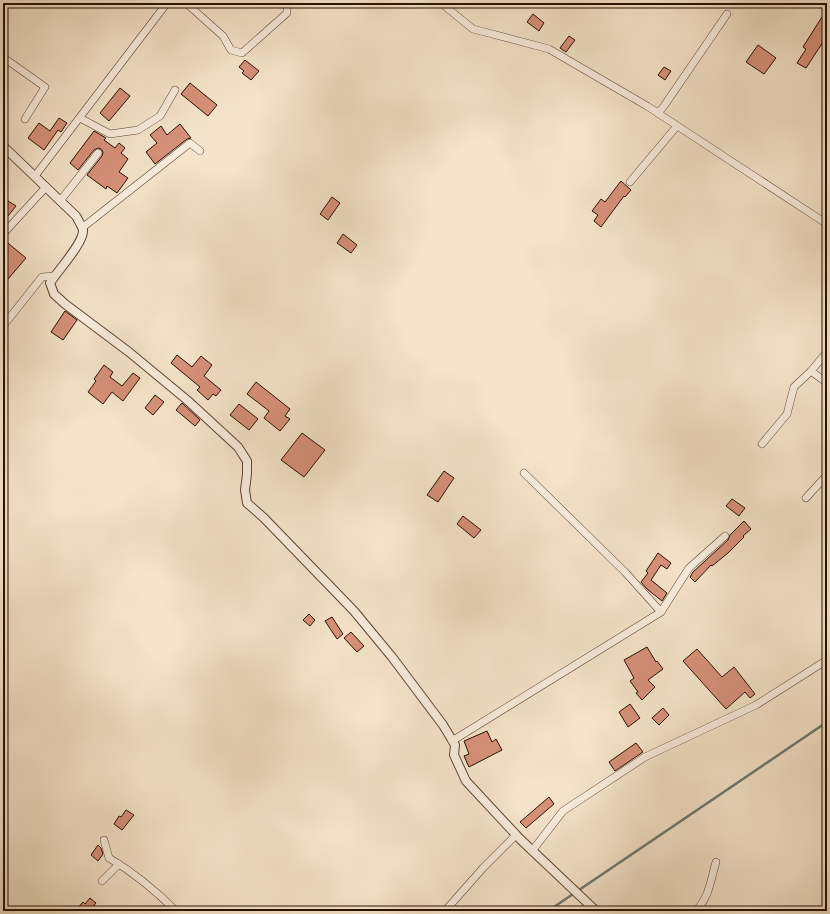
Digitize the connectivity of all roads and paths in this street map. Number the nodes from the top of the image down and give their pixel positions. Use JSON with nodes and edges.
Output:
{"nodes":[{"id":1,"x":167,"y":3,"type":"edge"},
{"id":2,"x":186,"y":3,"type":"edge"},
{"id":3,"x":284,"y":3,"type":"edge"},
{"id":4,"x":441,"y":3,"type":"edge"},
{"id":5,"x":727,"y":14,"type":"dead end"},
{"id":6,"x":3,"y":58,"type":"edge"},
{"id":7,"x":175,"y":90,"type":"dead end"},
{"id":8,"x":658,"y":113,"type":"junction"},
{"id":9,"x":80,"y":118,"type":"junction"},
{"id":10,"x":25,"y":119,"type":"dead end"},
{"id":11,"x":677,"y":126,"type":"junction"},
{"id":12,"x":3,"y":146,"type":"edge"},
{"id":13,"x":200,"y":152,"type":"dead end"},
{"id":14,"x":98,"y":153,"type":"dead end"},
{"id":15,"x":35,"y":176,"type":"junction"},
{"id":16,"x":630,"y":182,"type":"dead end"},
{"id":17,"x":46,"y":187,"type":"junction"},
{"id":18,"x":60,"y":201,"type":"junction"},
{"id":19,"x":827,"y":224,"type":"edge"},
{"id":20,"x":82,"y":228,"type":"junction"},
{"id":21,"x":3,"y":234,"type":"edge"},
{"id":22,"x":54,"y":276,"type":"junction"},
{"id":23,"x":3,"y":326,"type":"edge"},
{"id":24,"x":827,"y":352,"type":"edge"},
{"id":25,"x":811,"y":371,"type":"junction"},
{"id":26,"x":827,"y":383,"type":"edge"},
{"id":27,"x":762,"y":444,"type":"dead end"},
{"id":28,"x":524,"y":473,"type":"dead end"},
{"id":29,"x":827,"y":475,"type":"edge"},
{"id":30,"x":806,"y":498,"type":"dead end"},
{"id":31,"x":725,"y":536,"type":"dead end"},
{"id":32,"x":661,"y":612,"type":"junction"},
{"id":33,"x":827,"y":660,"type":"edge"},
{"id":34,"x":452,"y":741,"type":"junction"},
{"id":35,"x":516,"y":835,"type":"junction"},
{"id":36,"x":104,"y":840,"type":"dead end"},
{"id":37,"x":532,"y":851,"type":"junction"},
{"id":38,"x":716,"y":862,"type":"dead end"},
{"id":39,"x":119,"y":864,"type":"junction"},
{"id":40,"x":102,"y":881,"type":"dead end"},
{"id":41,"x":176,"y":911,"type":"edge"},
{"id":42,"x":445,"y":911,"type":"edge"},
{"id":43,"x":596,"y":911,"type":"edge"},
{"id":44,"x":695,"y":911,"type":"edge"}],
"edges":[{"from":1,"to":9,"type":"street"},
{"from":2,"to":3,"type":"street"},
{"from":4,"to":8,"type":"street"},
{"from":5,"to":8,"type":"street"},
{"from":6,"to":10,"type":"street"},
{"from":7,"to":9,"type":"street"},
{"from":8,"to":11,"type":"street"},
{"from":9,"to":15,"type":"street"},
{"from":11,"to":16,"type":"street"},
{"from":11,"to":19,"type":"street"},
{"from":12,"to":15,"type":"street"},
{"from":13,"to":20,"type":"street"},
{"from":14,"to":18,"type":"street"},
{"from":15,"to":17,"type":"street"},
{"from":17,"to":18,"type":"street"},
{"from":17,"to":21,"type":"street"},
{"from":18,"to":20,"type":"street"},
{"from":20,"to":22,"type":"street"},
{"from":22,"to":23,"type":"street"},
{"from":22,"to":34,"type":"street"},
{"from":24,"to":25,"type":"street"},
{"from":25,"to":26,"type":"street"},
{"from":25,"to":27,"type":"street"},
{"from":28,"to":32,"type":"street"},
{"from":29,"to":30,"type":"street"},
{"from":31,"to":32,"type":"street"},
{"from":32,"to":34,"type":"street"},
{"from":33,"to":37,"type":"street"},
{"from":34,"to":35,"type":"street"},
{"from":35,"to":37,"type":"street"},
{"from":35,"to":42,"type":"street"},
{"from":36,"to":39,"type":"street"},
{"from":37,"to":43,"type":"street"},
{"from":38,"to":44,"type":"street"},
{"from":39,"to":40,"type":"street"},
{"from":39,"to":41,"type":"street"}]}
